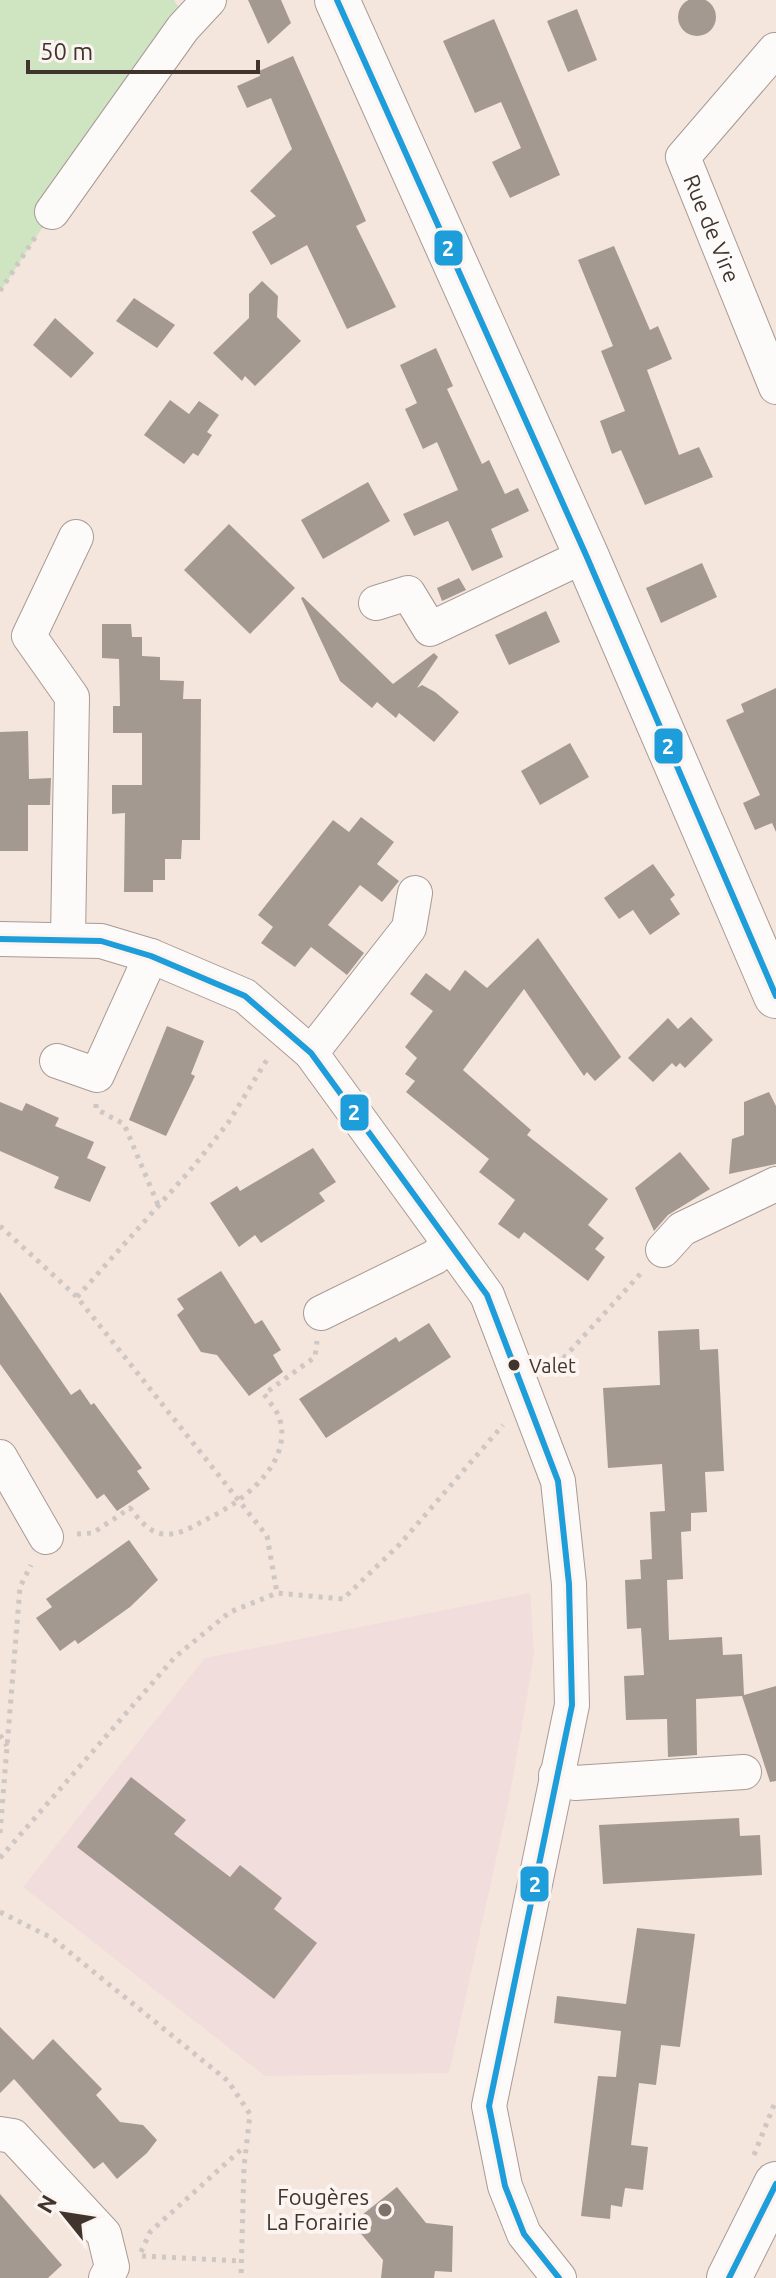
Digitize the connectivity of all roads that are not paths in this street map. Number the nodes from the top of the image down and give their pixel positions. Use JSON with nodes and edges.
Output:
{"nodes":[{"id":1,"x":209,"y":0,"type":"edge"},
{"id":2,"x":337,"y":0,"type":"edge"},
{"id":3,"x":775,"y":50,"type":"edge"},
{"id":4,"x":52,"y":212,"type":"road end"},
{"id":5,"x":776,"y":387,"type":"edge"},
{"id":6,"x":76,"y":537,"type":"dead end"},
{"id":7,"x":586,"y":555,"type":"junction"},
{"id":8,"x":376,"y":603,"type":"dead end"},
{"id":9,"x":724,"y":871,"type":"junction"},
{"id":10,"x":415,"y":893,"type":"dead end"},
{"id":11,"x":0,"y":939,"type":"edge"},
{"id":12,"x":68,"y":939,"type":"junction"},
{"id":13,"x":151,"y":956,"type":"junction"},
{"id":14,"x":776,"y":964,"type":"edge"},
{"id":15,"x":776,"y":996,"type":"edge"},
{"id":16,"x":311,"y":1053,"type":"junction"},
{"id":17,"x":57,"y":1061,"type":"dead end"},
{"id":18,"x":776,"y":1184,"type":"edge"},
{"id":19,"x":449,"y":1243,"type":"junction"},
{"id":20,"x":663,"y":1250,"type":"road end"},
{"id":21,"x":321,"y":1313,"type":"road end"},
{"id":22,"x":0,"y":1457,"type":"edge"},
{"id":23,"x":46,"y":1537,"type":"road end"},
{"id":24,"x":744,"y":1772,"type":"dead end"},
{"id":25,"x":556,"y":1775,"type":"junction"},
{"id":26,"x":0,"y":2134,"type":"edge"},
{"id":27,"x":776,"y":2184,"type":"edge"},
{"id":28,"x":118,"y":2263,"type":"edge"},
{"id":29,"x":559,"y":2278,"type":"edge"},
{"id":30,"x":729,"y":2278,"type":"edge"}],
"edges":[{"from":1,"to":4,"type":"street"},
{"from":2,"to":7,"type":"main road"},
{"from":3,"to":5,"type":"street","name":"Rue de Vire"},
{"from":6,"to":12,"type":"street"},
{"from":7,"to":8,"type":"street"},
{"from":7,"to":9,"type":"main road"},
{"from":9,"to":14,"type":"main road"},
{"from":9,"to":15,"type":"main road"},
{"from":10,"to":16,"type":"street"},
{"from":11,"to":12,"type":"street"},
{"from":12,"to":13,"type":"street"},
{"from":13,"to":16,"type":"street"},
{"from":13,"to":17,"type":"street"},
{"from":16,"to":19,"type":"street"},
{"from":18,"to":20,"type":"street"},
{"from":19,"to":21,"type":"street"},
{"from":19,"to":25,"type":"street"},
{"from":22,"to":23,"type":"street"},
{"from":24,"to":25,"type":"street"},
{"from":25,"to":29,"type":"street"},
{"from":26,"to":28,"type":"street"},
{"from":27,"to":30,"type":"main road"}]}
